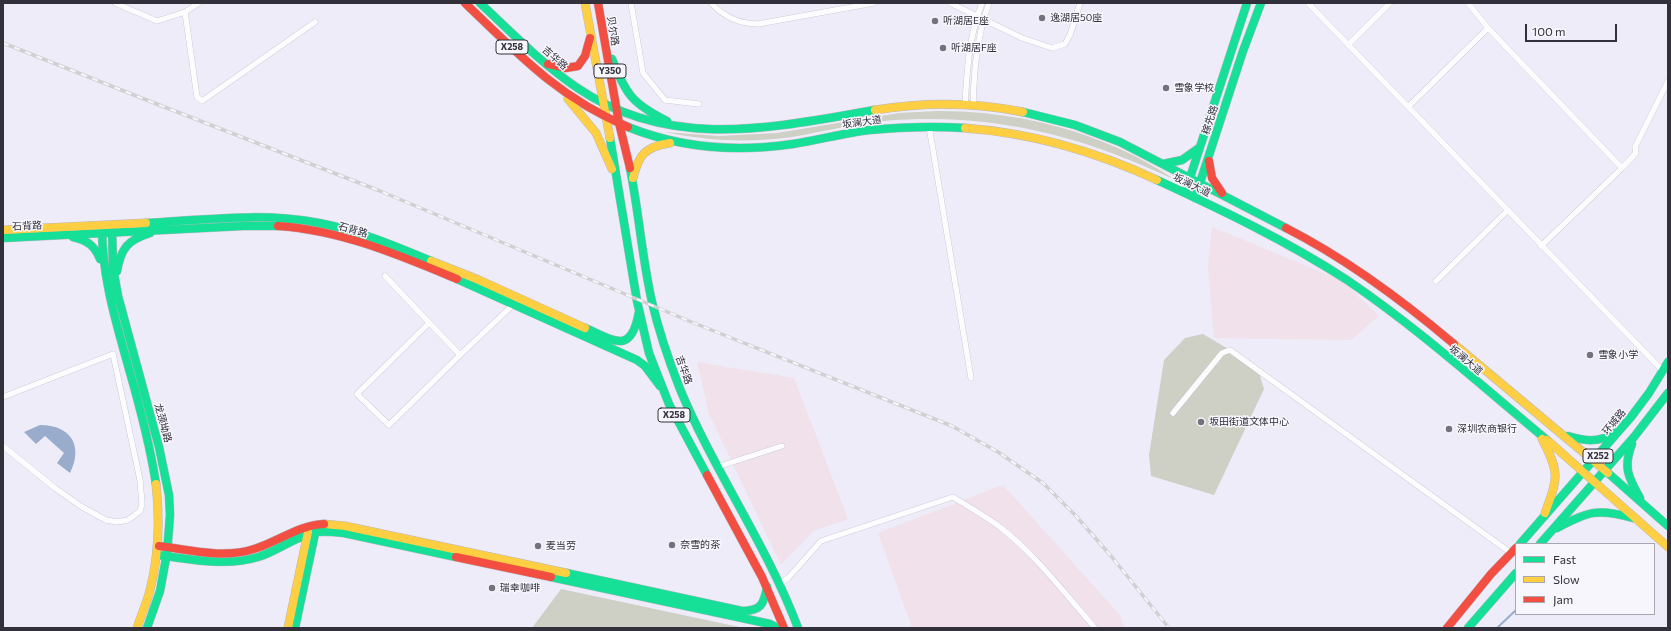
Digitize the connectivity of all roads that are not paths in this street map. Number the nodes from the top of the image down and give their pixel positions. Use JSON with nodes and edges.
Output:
{"nodes":[{"id":1,"x":115,"y":3,"type":"edge"},
{"id":2,"x":199,"y":3,"type":"edge"},
{"id":3,"x":465,"y":3,"type":"edge"},
{"id":4,"x":480,"y":3,"type":"edge"},
{"id":5,"x":585,"y":3,"type":"edge"},
{"id":6,"x":598,"y":3,"type":"edge"},
{"id":7,"x":631,"y":3,"type":"edge"},
{"id":8,"x":711,"y":3,"type":"edge"},
{"id":9,"x":874,"y":3,"type":"edge"},
{"id":10,"x":950,"y":3,"type":"edge"},
{"id":11,"x":982,"y":3,"type":"edge"},
{"id":12,"x":990,"y":3,"type":"edge"},
{"id":13,"x":1080,"y":3,"type":"edge"},
{"id":14,"x":1247,"y":3,"type":"edge"},
{"id":15,"x":1261,"y":3,"type":"edge"},
{"id":16,"x":1308,"y":3,"type":"edge"},
{"id":17,"x":1390,"y":3,"type":"edge"},
{"id":18,"x":1468,"y":3,"type":"edge"},
{"id":19,"x":186,"y":12,"type":"junction"},
{"id":20,"x":977,"y":17,"type":"junction"},
{"id":21,"x":984,"y":20,"type":"junction"},
{"id":22,"x":314,"y":22,"type":"dead end"},
{"id":23,"x":1488,"y":28,"type":"junction"},
{"id":24,"x":603,"y":32,"type":"junction"},
{"id":25,"x":591,"y":33,"type":"junction"},
{"id":26,"x":1348,"y":45,"type":"junction"},
{"id":27,"x":546,"y":64,"type":"junction"},
{"id":28,"x":1668,"y":81,"type":"edge"},
{"id":29,"x":561,"y":90,"type":"junction"},
{"id":30,"x":604,"y":104,"type":"junction"},
{"id":31,"x":699,"y":104,"type":"dead end"},
{"id":32,"x":969,"y":105,"type":"junction"},
{"id":33,"x":1408,"y":107,"type":"junction"},
{"id":34,"x":616,"y":110,"type":"junction"},
{"id":35,"x":606,"y":117,"type":"junction"},
{"id":36,"x":618,"y":123,"type":"junction"},
{"id":37,"x":677,"y":126,"type":"junction"},
{"id":38,"x":928,"y":126,"type":"junction"},
{"id":39,"x":680,"y":142,"type":"junction"},
{"id":40,"x":1201,"y":146,"type":"junction"},
{"id":41,"x":1209,"y":154,"type":"junction"},
{"id":42,"x":1162,"y":164,"type":"junction"},
{"id":43,"x":1622,"y":168,"type":"junction"},
{"id":44,"x":1189,"y":179,"type":"junction"},
{"id":45,"x":632,"y":181,"type":"junction"},
{"id":46,"x":618,"y":184,"type":"junction"},
{"id":47,"x":1199,"y":184,"type":"junction"},
{"id":48,"x":1185,"y":193,"type":"junction"},
{"id":49,"x":1226,"y":197,"type":"junction"},
{"id":50,"x":1195,"y":198,"type":"junction"},
{"id":51,"x":1507,"y":211,"type":"junction"},
{"id":52,"x":112,"y":228,"type":"junction"},
{"id":53,"x":102,"y":229,"type":"junction"},
{"id":54,"x":165,"y":229,"type":"junction"},
{"id":55,"x":3,"y":230,"type":"edge"},
{"id":56,"x":56,"y":235,"type":"junction"},
{"id":57,"x":3,"y":238,"type":"edge"},
{"id":58,"x":1541,"y":246,"type":"junction"},
{"id":59,"x":104,"y":269,"type":"junction"},
{"id":60,"x":385,"y":276,"type":"dead end"},
{"id":61,"x":1436,"y":281,"type":"dead end"},
{"id":62,"x":115,"y":282,"type":"junction"},
{"id":63,"x":515,"y":304,"type":"junction"},
{"id":64,"x":639,"y":312,"type":"junction"},
{"id":65,"x":429,"y":323,"type":"junction"},
{"id":66,"x":460,"y":355,"type":"junction"},
{"id":67,"x":1668,"y":362,"type":"edge"},
{"id":68,"x":1663,"y":371,"type":"junction"},
{"id":69,"x":971,"y":378,"type":"dead end"},
{"id":70,"x":661,"y":387,"type":"junction"},
{"id":71,"x":1668,"y":393,"type":"edge"},
{"id":72,"x":3,"y":397,"type":"edge"},
{"id":73,"x":1173,"y":413,"type":"dead end"},
{"id":74,"x":1625,"y":425,"type":"junction"},
{"id":75,"x":1560,"y":433,"type":"junction"},
{"id":76,"x":1637,"y":433,"type":"junction"},
{"id":77,"x":1539,"y":435,"type":"junction"},
{"id":78,"x":3,"y":446,"type":"edge"},
{"id":79,"x":782,"y":446,"type":"dead end"},
{"id":80,"x":1594,"y":460,"type":"junction"},
{"id":81,"x":717,"y":467,"type":"junction"},
{"id":82,"x":1605,"y":471,"type":"junction"},
{"id":83,"x":1584,"y":472,"type":"junction"},
{"id":84,"x":1594,"y":481,"type":"junction"},
{"id":85,"x":1643,"y":504,"type":"junction"},
{"id":86,"x":1543,"y":519,"type":"junction"},
{"id":87,"x":1635,"y":519,"type":"junction"},
{"id":88,"x":1668,"y":526,"type":"edge"},
{"id":89,"x":312,"y":530,"type":"junction"},
{"id":90,"x":1550,"y":532,"type":"junction"},
{"id":91,"x":1521,"y":543,"type":"edge"},
{"id":92,"x":1541,"y":543,"type":"edge"},
{"id":93,"x":1668,"y":547,"type":"edge"},
{"id":94,"x":1514,"y":550,"type":"edge"},
{"id":95,"x":158,"y":551,"type":"junction"},
{"id":96,"x":167,"y":552,"type":"junction"},
{"id":97,"x":1515,"y":574,"type":"edge"},
{"id":98,"x":780,"y":584,"type":"junction"},
{"id":99,"x":767,"y":587,"type":"junction"},
{"id":100,"x":138,"y":628,"type":"edge"},
{"id":101,"x":147,"y":628,"type":"edge"},
{"id":102,"x":288,"y":628,"type":"edge"},
{"id":103,"x":295,"y":628,"type":"edge"},
{"id":104,"x":778,"y":628,"type":"edge"},
{"id":105,"x":784,"y":628,"type":"edge"},
{"id":106,"x":798,"y":628,"type":"edge"},
{"id":107,"x":1095,"y":628,"type":"edge"},
{"id":108,"x":1447,"y":628,"type":"edge"},
{"id":109,"x":1468,"y":628,"type":"edge"}],
"edges":[{"from":1,"to":19,"type":"street"},
{"from":2,"to":19,"type":"street"},
{"from":3,"to":29,"type":"main road","number":"X258"},
{"from":4,"to":27,"type":"main road","name":"吉华路","number":"X258"},
{"from":5,"to":25,"type":"main road","number":"Y350"},
{"from":6,"to":24,"type":"main road","name":"贝尔路","number":"Y350"},
{"from":7,"to":31,"type":"street"},
{"from":8,"to":9,"type":"street"},
{"from":10,"to":20,"type":"street"},
{"from":11,"to":20,"type":"street"},
{"from":12,"to":21,"type":"street"},
{"from":13,"to":21,"type":"street"},
{"from":14,"to":40,"type":"main road","name":"稼先路"},
{"from":15,"to":41,"type":"main road","name":"稼先路"},
{"from":16,"to":26,"type":"street"},
{"from":17,"to":26,"type":"street"},
{"from":18,"to":23,"type":"street"},
{"from":19,"to":22,"type":"street"},
{"from":20,"to":21,"type":"street"},
{"from":20,"to":32,"type":"street"},
{"from":21,"to":32,"type":"street"},
{"from":23,"to":33,"type":"street"},
{"from":23,"to":43,"type":"street"},
{"from":24,"to":34,"type":"main road","name":"贝尔路","number":"Y350"},
{"from":24,"to":37,"type":"main road"},
{"from":25,"to":27,"type":"main road"},
{"from":25,"to":30,"type":"main road","number":"Y350"},
{"from":26,"to":33,"type":"street"},
{"from":27,"to":30,"type":"main road","name":"吉华路","number":"X258"},
{"from":28,"to":43,"type":"street"},
{"from":29,"to":35,"type":"main road","name":"坂澜大道"},
{"from":29,"to":46,"type":"main road","number":"X258"},
{"from":30,"to":34,"type":"main road","name":"吉华路","number":"X258"},
{"from":30,"to":35,"type":"main road","number":"X258"},
{"from":32,"to":37,"type":"main road","name":"坂澜大道"},
{"from":32,"to":42,"type":"main road","name":"坂澜大道"},
{"from":33,"to":51,"type":"street"},
{"from":34,"to":36,"type":"main road","name":"吉华路","number":"X258"},
{"from":34,"to":37,"type":"main road","name":"坂澜大道"},
{"from":35,"to":36,"type":"main road","name":"坂澜大道"},
{"from":35,"to":46,"type":"main road","number":"X258"},
{"from":36,"to":39,"type":"main road","name":"坂澜大道"},
{"from":36,"to":45,"type":"main road","name":"吉华路","number":"X258"},
{"from":38,"to":39,"type":"main road","name":"坂澜大道"},
{"from":38,"to":48,"type":"main road","name":"坂澜大道"},
{"from":38,"to":69,"type":"street"},
{"from":39,"to":45,"type":"main road"},
{"from":40,"to":42,"type":"main road"},
{"from":40,"to":44,"type":"main road","name":"稼先路"},
{"from":41,"to":47,"type":"main road","name":"稼先路"},
{"from":41,"to":49,"type":"main road"},
{"from":42,"to":44,"type":"main road","name":"坂澜大道"},
{"from":43,"to":58,"type":"street"},
{"from":44,"to":47,"type":"main road","name":"坂澜大道"},
{"from":44,"to":48,"type":"main road","name":"稼先路"},
{"from":45,"to":81,"type":"main road","name":"吉华路","number":"X258"},
{"from":46,"to":64,"type":"main road","number":"X258"},
{"from":47,"to":49,"type":"main road","name":"坂澜大道"},
{"from":47,"to":50,"type":"main road","name":"稼先路"},
{"from":48,"to":50,"type":"main road","name":"坂澜大道"},
{"from":49,"to":75,"type":"main road","name":"坂澜大道"},
{"from":50,"to":77,"type":"main road","name":"坂澜大道"},
{"from":51,"to":58,"type":"street"},
{"from":51,"to":61,"type":"street"},
{"from":52,"to":53,"type":"main road","name":"石背路"},
{"from":52,"to":54,"type":"main road","name":"石背路"},
{"from":52,"to":62,"type":"main road","name":"龙颈坳路"},
{"from":52,"to":64,"type":"main road","name":"石背路"},
{"from":53,"to":55,"type":"main road","name":"石背路"},
{"from":53,"to":56,"type":"main road","name":"石背路"},
{"from":53,"to":59,"type":"main road","name":"龙颈坳路"},
{"from":54,"to":62,"type":"main road"},
{"from":54,"to":63,"type":"main road","name":"石背路"},
{"from":56,"to":57,"type":"main road","name":"石背路"},
{"from":56,"to":59,"type":"main road"},
{"from":58,"to":68,"type":"street"},
{"from":59,"to":95,"type":"main road","name":"龙颈坳路"},
{"from":60,"to":65,"type":"street"},
{"from":62,"to":96,"type":"main road","name":"龙颈坳路"},
{"from":63,"to":66,"type":"street"},
{"from":63,"to":70,"type":"main road","name":"石背路"},
{"from":64,"to":70,"type":"main road","number":"X258"},
{"from":65,"to":66,"type":"street"},
{"from":65,"to":66,"type":"street"},
{"from":67,"to":68,"type":"main road","name":"环城路","number":"X252"},
{"from":68,"to":74,"type":"main road","name":"环城路","number":"X252"},
{"from":70,"to":99,"type":"main road","number":"X258"},
{"from":71,"to":76,"type":"main road","number":"X252"},
{"from":72,"to":78,"type":"street"},
{"from":73,"to":94,"type":"street"},
{"from":74,"to":75,"type":"main road"},
{"from":74,"to":80,"type":"main road","name":"环城路","number":"X252"},
{"from":75,"to":80,"type":"main road","name":"坂澜大道"},
{"from":76,"to":82,"type":"main road","number":"X252"},
{"from":76,"to":85,"type":"main road"},
{"from":77,"to":83,"type":"main road","name":"坂澜大道"},
{"from":77,"to":86,"type":"main road"},
{"from":79,"to":81,"type":"street"},
{"from":80,"to":82,"type":"main road","name":"坂澜大道"},
{"from":80,"to":83,"type":"main road","name":"环城路","number":"X252"},
{"from":81,"to":98,"type":"main road","name":"吉华路","number":"X258"},
{"from":82,"to":84,"type":"main road","number":"X252"},
{"from":82,"to":85,"type":"main road","name":"坂澜大道"},
{"from":83,"to":84,"type":"main road","name":"坂澜大道"},
{"from":83,"to":86,"type":"main road","name":"环城路","number":"X252"},
{"from":84,"to":87,"type":"main road","name":"坂澜大道"},
{"from":84,"to":90,"type":"main road","number":"X252"},
{"from":85,"to":88,"type":"main road","name":"坂澜大道"},
{"from":86,"to":91,"type":"main road","name":"环城路","number":"X252"},
{"from":87,"to":90,"type":"main road"},
{"from":87,"to":93,"type":"main road","name":"坂澜大道"},
{"from":89,"to":96,"type":"main road"},
{"from":89,"to":99,"type":"main road"},
{"from":89,"to":102,"type":"main road"},
{"from":89,"to":103,"type":"main road"},
{"from":89,"to":104,"type":"main road"},
{"from":90,"to":92,"type":"main road","number":"X252"},
{"from":94,"to":108,"type":"main road"},
{"from":95,"to":96,"type":"main road"},
{"from":95,"to":100,"type":"main road","name":"龙颈坳路"},
{"from":96,"to":101,"type":"main road","name":"龙颈坳路"},
{"from":97,"to":109,"type":"main road"},
{"from":98,"to":106,"type":"main road","name":"吉华路","number":"X258"},
{"from":98,"to":107,"type":"street"},
{"from":99,"to":105,"type":"main road","number":"X258"}]}
